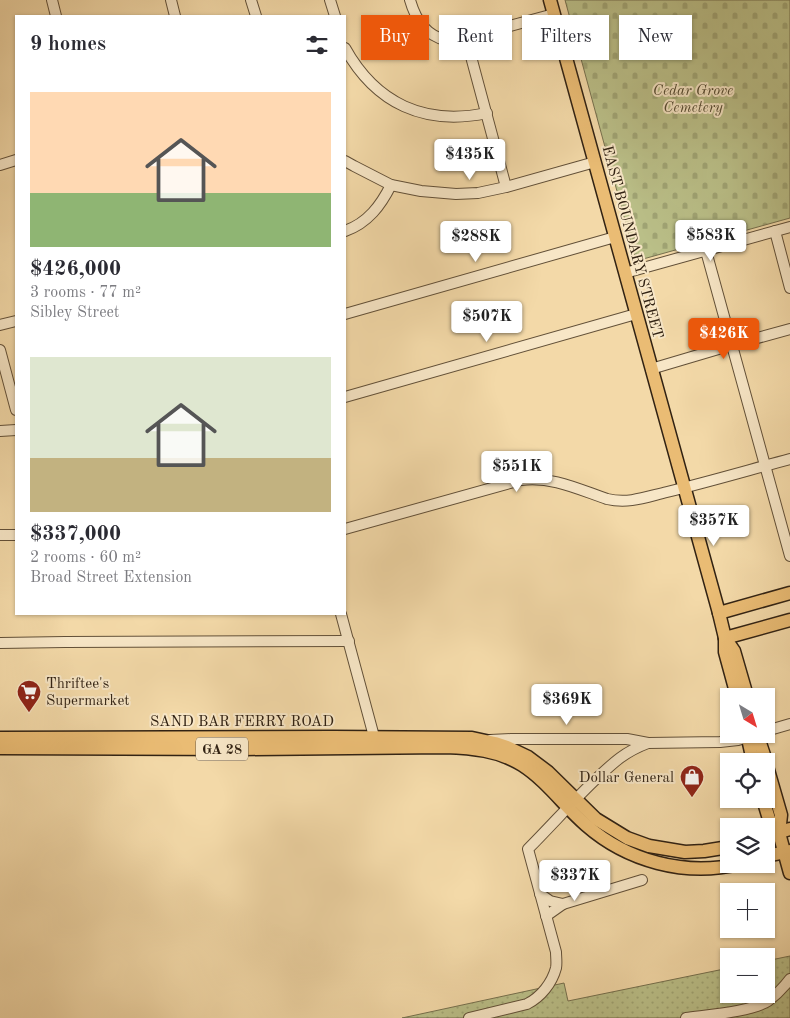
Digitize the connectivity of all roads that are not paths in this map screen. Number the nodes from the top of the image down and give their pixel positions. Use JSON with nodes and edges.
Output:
{"nodes":[{"id":1,"x":52,"y":0,"type":"edge"},
{"id":2,"x":170,"y":0,"type":"edge"},
{"id":3,"x":251,"y":0,"type":"edge"},
{"id":4,"x":330,"y":0,"type":"edge"},
{"id":5,"x":410,"y":0,"type":"edge"},
{"id":6,"x":550,"y":0,"type":"edge"},
{"id":7,"x":554,"y":14,"type":"junction"},
{"id":8,"x":56,"y":15,"type":"edge"},
{"id":9,"x":175,"y":15,"type":"edge"},
{"id":10,"x":256,"y":15,"type":"edge"},
{"id":11,"x":335,"y":15,"type":"edge"},
{"id":12,"x":512,"y":25,"type":"edge"},
{"id":13,"x":439,"y":38,"type":"edge"},
{"id":14,"x":346,"y":50,"type":"edge"},
{"id":15,"x":472,"y":60,"type":"edge"},
{"id":16,"x":487,"y":113,"type":"junction"},
{"id":17,"x":15,"y":160,"type":"edge"},
{"id":18,"x":346,"y":162,"type":"edge"},
{"id":19,"x":595,"y":162,"type":"junction"},
{"id":20,"x":0,"y":165,"type":"edge"},
{"id":21,"x":391,"y":185,"type":"junction"},
{"id":22,"x":506,"y":187,"type":"junction"},
{"id":23,"x":790,"y":227,"type":"edge"},
{"id":24,"x":346,"y":231,"type":"edge"},
{"id":25,"x":775,"y":231,"type":"junction"},
{"id":26,"x":615,"y":237,"type":"junction"},
{"id":27,"x":706,"y":251,"type":"junction"},
{"id":28,"x":625,"y":273,"type":"junction"},
{"id":29,"x":790,"y":288,"type":"edge"},
{"id":30,"x":346,"y":314,"type":"edge"},
{"id":31,"x":636,"y":314,"type":"junction"},
{"id":32,"x":15,"y":321,"type":"edge"},
{"id":33,"x":0,"y":326,"type":"edge"},
{"id":34,"x":790,"y":329,"type":"edge"},
{"id":35,"x":732,"y":345,"type":"junction"},
{"id":36,"x":0,"y":350,"type":"edge"},
{"id":37,"x":651,"y":368,"type":"junction"},
{"id":38,"x":346,"y":397,"type":"edge"},
{"id":39,"x":15,"y":406,"type":"edge"},
{"id":40,"x":15,"y":430,"type":"edge"},
{"id":41,"x":0,"y":431,"type":"edge"},
{"id":42,"x":790,"y":459,"type":"edge"},
{"id":43,"x":765,"y":466,"type":"junction"},
{"id":44,"x":684,"y":488,"type":"junction"},
{"id":45,"x":346,"y":529,"type":"edge"},
{"id":46,"x":0,"y":535,"type":"edge"},
{"id":47,"x":15,"y":535,"type":"edge"},
{"id":48,"x":790,"y":556,"type":"edge"},
{"id":49,"x":790,"y":593,"type":"edge"},
{"id":50,"x":719,"y":613,"type":"junction"},
{"id":51,"x":342,"y":615,"type":"edge"},
{"id":52,"x":790,"y":620,"type":"edge"},
{"id":53,"x":725,"y":638,"type":"junction"},
{"id":54,"x":349,"y":641,"type":"junction"},
{"id":55,"x":0,"y":643,"type":"edge"},
{"id":56,"x":735,"y":688,"type":"edge"},
{"id":57,"x":744,"y":688,"type":"edge"},
{"id":58,"x":790,"y":724,"type":"edge"},
{"id":59,"x":775,"y":728,"type":"edge"},
{"id":60,"x":0,"y":738,"type":"edge"},
{"id":61,"x":484,"y":740,"type":"junction"},
{"id":62,"x":720,"y":741,"type":"edge"},
{"id":63,"x":376,"y":742,"type":"junction"},
{"id":64,"x":648,"y":743,"type":"junction"},
{"id":65,"x":0,"y":748,"type":"edge"},
{"id":66,"x":775,"y":793,"type":"edge"},
{"id":67,"x":572,"y":803,"type":"junction"},
{"id":68,"x":765,"y":808,"type":"edge"},
{"id":69,"x":778,"y":833,"type":"edge"},
{"id":70,"x":720,"y":848,"type":"edge"},
{"id":71,"x":787,"y":851,"type":"edge"},
{"id":72,"x":720,"y":868,"type":"edge"},
{"id":73,"x":790,"y":873,"type":"edge"},
{"id":74,"x":642,"y":880,"type":"dead end"},
{"id":75,"x":540,"y":894,"type":"junction"},
{"id":76,"x":563,"y":904,"type":"junction"},
{"id":77,"x":546,"y":916,"type":"junction"},
{"id":78,"x":790,"y":979,"type":"edge"},
{"id":79,"x":469,"y":1018,"type":"edge"},
{"id":80,"x":686,"y":1018,"type":"edge"}],
"edges":[{"from":1,"to":8,"type":"street"},
{"from":2,"to":9,"type":"street"},
{"from":3,"to":10,"type":"street"},
{"from":4,"to":11,"type":"street"},
{"from":5,"to":13,"type":"street"},
{"from":6,"to":7,"type":"main road","name":"EAST BOUNDARY STREET"},
{"from":7,"to":12,"type":"street"},
{"from":7,"to":19,"type":"main road","name":"EAST BOUNDARY STREET"},
{"from":14,"to":16,"type":"street"},
{"from":15,"to":16,"type":"street"},
{"from":16,"to":22,"type":"street"},
{"from":17,"to":20,"type":"street"},
{"from":18,"to":21,"type":"street"},
{"from":19,"to":22,"type":"street"},
{"from":19,"to":26,"type":"main road","name":"EAST BOUNDARY STREET"},
{"from":21,"to":22,"type":"street"},
{"from":21,"to":24,"type":"street"},
{"from":23,"to":25,"type":"street"},
{"from":25,"to":27,"type":"street"},
{"from":25,"to":29,"type":"street"},
{"from":26,"to":28,"type":"main road","name":"EAST BOUNDARY STREET"},
{"from":26,"to":30,"type":"street"},
{"from":27,"to":28,"type":"street"},
{"from":27,"to":35,"type":"street"},
{"from":28,"to":31,"type":"main road","name":"EAST BOUNDARY STREET"},
{"from":31,"to":37,"type":"main road","name":"EAST BOUNDARY STREET"},
{"from":31,"to":38,"type":"street"},
{"from":32,"to":33,"type":"street"},
{"from":34,"to":35,"type":"street"},
{"from":35,"to":37,"type":"street"},
{"from":35,"to":43,"type":"street"},
{"from":36,"to":39,"type":"street"},
{"from":37,"to":44,"type":"main road","name":"EAST BOUNDARY STREET"},
{"from":40,"to":41,"type":"street"},
{"from":42,"to":43,"type":"street"},
{"from":43,"to":44,"type":"street"},
{"from":43,"to":48,"type":"street"},
{"from":44,"to":45,"type":"street"},
{"from":44,"to":50,"type":"main road","name":"EAST BOUNDARY STREET"},
{"from":46,"to":47,"type":"street"},
{"from":49,"to":50,"type":"main road"},
{"from":50,"to":53,"type":"main road","name":"EAST BOUNDARY STREET"},
{"from":51,"to":54,"type":"street"},
{"from":52,"to":53,"type":"main road"},
{"from":53,"to":56,"type":"main road","name":"EAST BOUNDARY STREET"},
{"from":53,"to":57,"type":"main road","name":"EAST BOUNDARY STREET"},
{"from":54,"to":55,"type":"street"},
{"from":54,"to":63,"type":"street"},
{"from":58,"to":59,"type":"street"},
{"from":60,"to":63,"type":"main road","name":"SAND BAR FERRY ROAD","number":"GA 28"},
{"from":61,"to":63,"type":"main road","name":"SAND BAR FERRY ROAD","number":"GA 28"},
{"from":61,"to":64,"type":"street"},
{"from":61,"to":67,"type":"main road","number":"GA 28"},
{"from":62,"to":64,"type":"street"},
{"from":63,"to":65,"type":"main road","name":"SAND BAR FERRY ROAD","number":"GA 28"},
{"from":63,"to":67,"type":"main road","name":"SAND BAR FERRY ROAD","number":"GA 28"},
{"from":64,"to":67,"type":"street"},
{"from":66,"to":69,"type":"main road"},
{"from":67,"to":70,"type":"main road","number":"GA 28"},
{"from":67,"to":72,"type":"main road","number":"GA 28"},
{"from":67,"to":75,"type":"street"},
{"from":68,"to":69,"type":"main road"},
{"from":69,"to":71,"type":"main road"},
{"from":71,"to":73,"type":"main road"},
{"from":74,"to":76,"type":"street"},
{"from":75,"to":76,"type":"street"},
{"from":75,"to":77,"type":"street"},
{"from":76,"to":77,"type":"street"},
{"from":77,"to":79,"type":"street"},
{"from":78,"to":80,"type":"street"}]}
